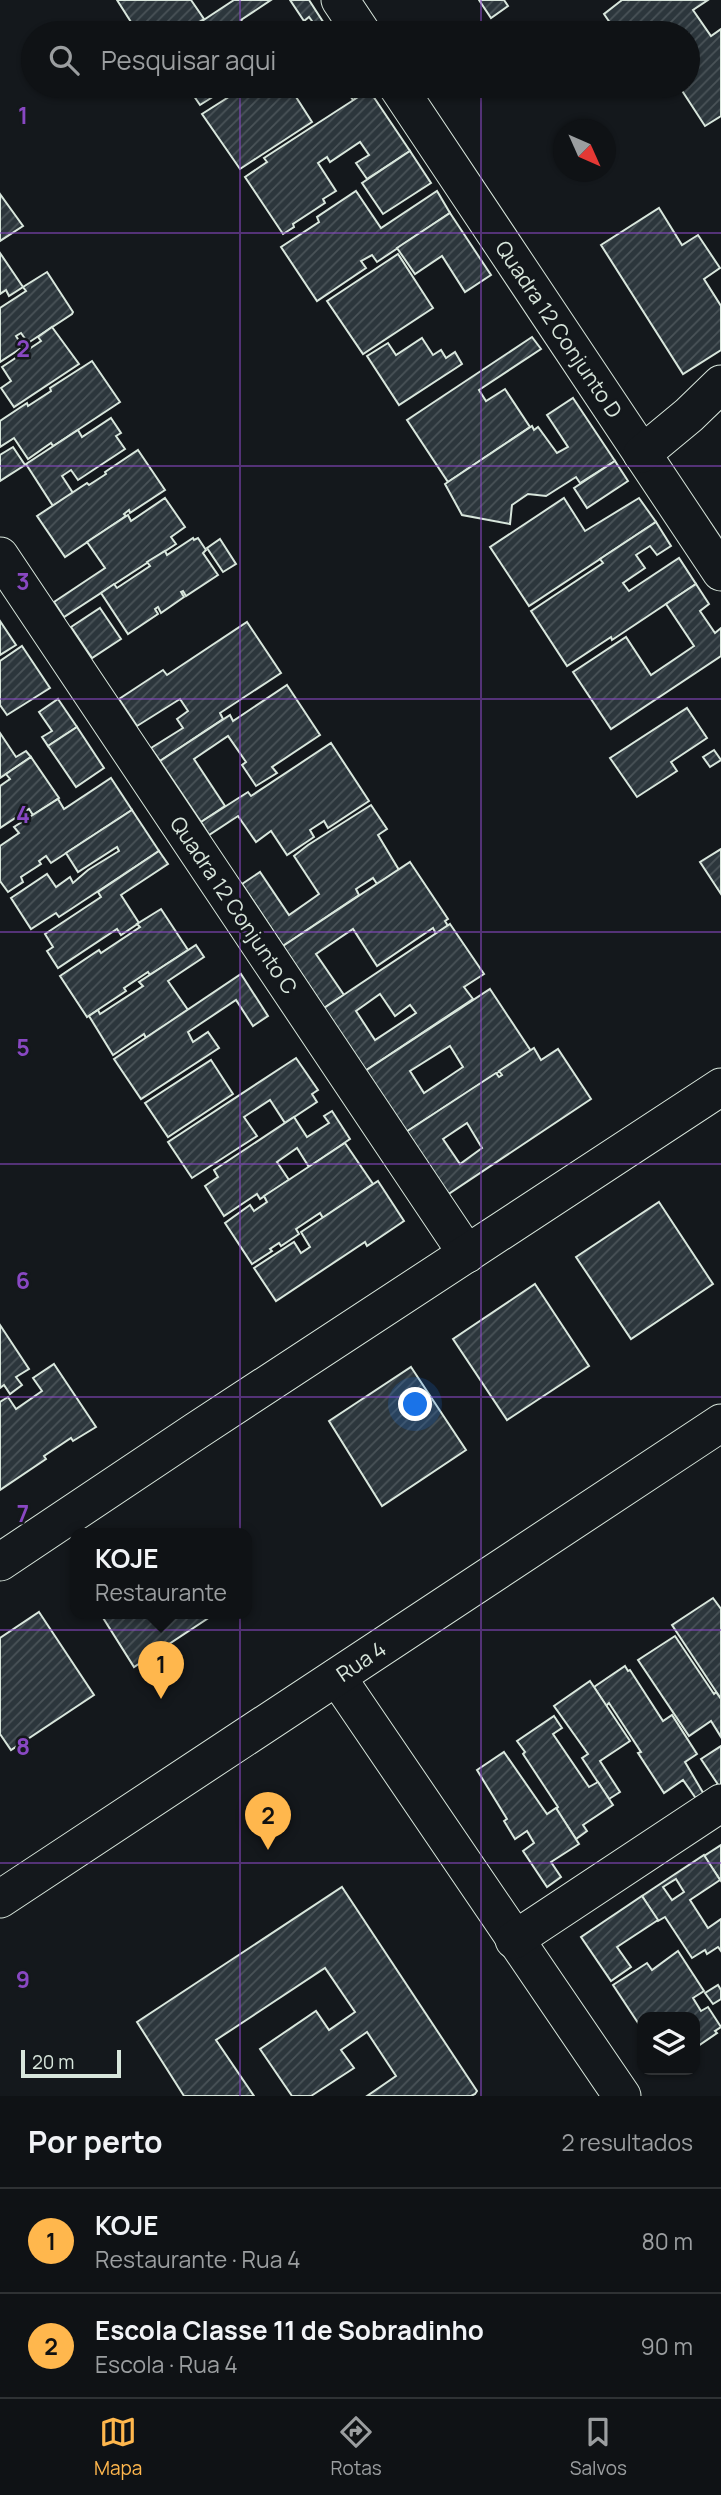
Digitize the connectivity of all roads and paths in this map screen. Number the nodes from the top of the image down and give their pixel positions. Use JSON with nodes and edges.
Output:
{"nodes":[{"id":1,"x":340,"y":0,"type":"edge"},
{"id":2,"x":354,"y":21,"type":"edge"},
{"id":3,"x":405,"y":98,"type":"edge"},
{"id":4,"x":721,"y":384,"type":"edge"},
{"id":5,"x":642,"y":453,"type":"junction"},
{"id":6,"x":0,"y":555,"type":"edge"},
{"id":7,"x":721,"y":572,"type":"edge"},
{"id":8,"x":718,"y":1096,"type":"edge"},
{"id":9,"x":467,"y":1254,"type":"junction"},
{"id":10,"x":721,"y":1423,"type":"edge"},
{"id":11,"x":0,"y":1562,"type":"edge"},
{"id":12,"x":337,"y":1677,"type":"junction"},
{"id":13,"x":721,"y":1803,"type":"edge"},
{"id":14,"x":0,"y":1899,"type":"edge"},
{"id":15,"x":514,"y":1940,"type":"junction"},
{"id":16,"x":621,"y":2096,"type":"edge"}],
"edges":[{"from":1,"to":2,"type":"street"},
{"from":3,"to":5,"type":"street","name":"Quadra 12 Conjunto D"},
{"from":4,"to":5,"type":"street"},
{"from":5,"to":7,"type":"street","name":"Quadra 12 Conjunto D"},
{"from":6,"to":9,"type":"street","name":"Quadra 12 Conjunto C"},
{"from":8,"to":9,"type":"street"},
{"from":9,"to":11,"type":"street"},
{"from":10,"to":12,"type":"street","name":"Rua 4"},
{"from":12,"to":14,"type":"street","name":"Rua 4"},
{"from":12,"to":15,"type":"street"},
{"from":13,"to":15,"type":"street"},
{"from":15,"to":16,"type":"street"}]}
